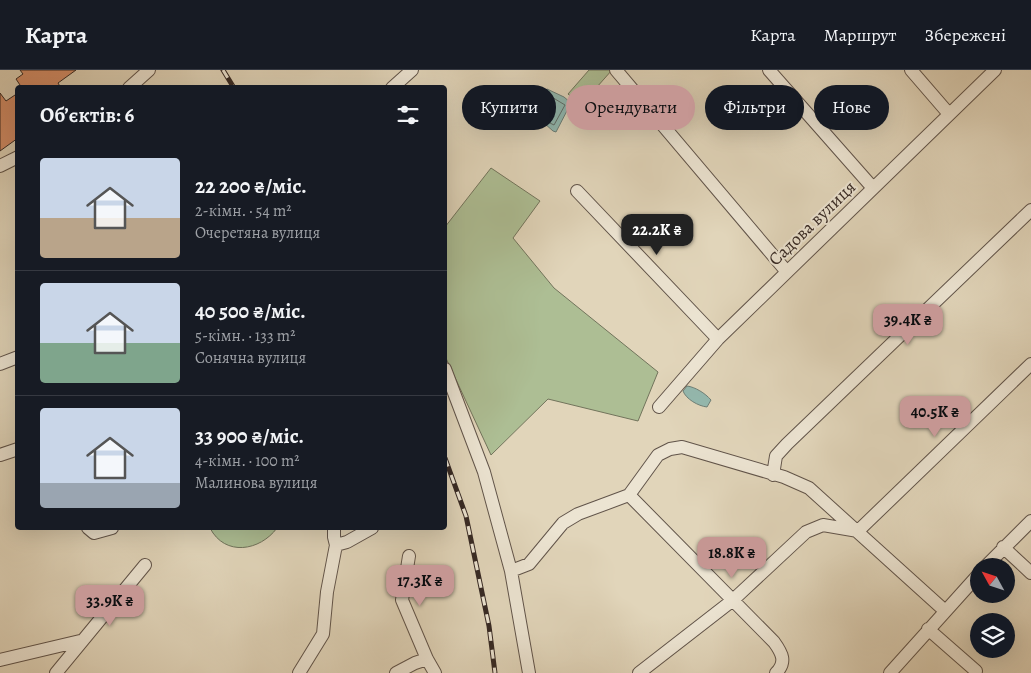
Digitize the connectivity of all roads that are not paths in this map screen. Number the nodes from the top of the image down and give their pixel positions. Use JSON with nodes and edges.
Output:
{"nodes":[{"id":1,"x":149,"y":70,"type":"edge"},
{"id":2,"x":412,"y":70,"type":"edge"},
{"id":3,"x":616,"y":70,"type":"edge"},
{"id":4,"x":769,"y":70,"type":"edge"},
{"id":5,"x":912,"y":70,"type":"edge"},
{"id":6,"x":995,"y":70,"type":"edge"},
{"id":7,"x":132,"y":85,"type":"edge"},
{"id":8,"x":395,"y":85,"type":"edge"},
{"id":9,"x":949,"y":114,"type":"junction"},
{"id":10,"x":15,"y":158,"type":"edge"},
{"id":11,"x":0,"y":166,"type":"edge"},
{"id":12,"x":873,"y":188,"type":"junction"},
{"id":13,"x":577,"y":191,"type":"dead end"},
{"id":14,"x":1031,"y":210,"type":"edge"},
{"id":15,"x":787,"y":272,"type":"junction"},
{"id":16,"x":718,"y":339,"type":"junction"},
{"id":17,"x":15,"y":358,"type":"edge"},
{"id":18,"x":0,"y":364,"type":"edge"},
{"id":19,"x":1031,"y":364,"type":"edge"},
{"id":20,"x":447,"y":374,"type":"edge"},
{"id":21,"x":659,"y":407,"type":"dead end"},
{"id":22,"x":15,"y":450,"type":"edge"},
{"id":23,"x":0,"y":455,"type":"edge"},
{"id":24,"x":773,"y":475,"type":"junction"},
{"id":25,"x":629,"y":495,"type":"junction"},
{"id":26,"x":1031,"y":521,"type":"edge"},
{"id":27,"x":90,"y":530,"type":"edge"},
{"id":28,"x":105,"y":530,"type":"edge"},
{"id":29,"x":334,"y":530,"type":"edge"},
{"id":30,"x":368,"y":530,"type":"edge"},
{"id":31,"x":858,"y":531,"type":"junction"},
{"id":32,"x":336,"y":545,"type":"junction"},
{"id":33,"x":1003,"y":547,"type":"junction"},
{"id":34,"x":409,"y":556,"type":"dead end"},
{"id":35,"x":993,"y":558,"type":"edge"},
{"id":36,"x":145,"y":565,"type":"dead end"},
{"id":37,"x":511,"y":571,"type":"junction"},
{"id":38,"x":1031,"y":573,"type":"edge"},
{"id":39,"x":970,"y":583,"type":"edge"},
{"id":40,"x":733,"y":600,"type":"junction"},
{"id":41,"x":944,"y":610,"type":"junction"},
{"id":42,"x":928,"y":629,"type":"junction"},
{"id":43,"x":80,"y":642,"type":"junction"},
{"id":44,"x":427,"y":659,"type":"junction"},
{"id":45,"x":0,"y":660,"type":"edge"},
{"id":46,"x":976,"y":671,"type":"dead end"},
{"id":47,"x":56,"y":673,"type":"edge"},
{"id":48,"x":299,"y":673,"type":"edge"},
{"id":49,"x":396,"y":673,"type":"edge"},
{"id":50,"x":435,"y":673,"type":"edge"},
{"id":51,"x":529,"y":673,"type":"edge"},
{"id":52,"x":639,"y":673,"type":"edge"},
{"id":53,"x":776,"y":673,"type":"edge"},
{"id":54,"x":890,"y":673,"type":"edge"}],
"edges":[{"from":1,"to":7,"type":"street"},
{"from":2,"to":8,"type":"street"},
{"from":3,"to":15,"type":"street"},
{"from":4,"to":12,"type":"street"},
{"from":5,"to":9,"type":"street"},
{"from":6,"to":9,"type":"street","name":"Садова вулиця"},
{"from":9,"to":12,"type":"street","name":"Садова вулиця"},
{"from":10,"to":11,"type":"street"},
{"from":12,"to":15,"type":"street","name":"Садова вулиця"},
{"from":13,"to":16,"type":"street"},
{"from":14,"to":24,"type":"street"},
{"from":15,"to":16,"type":"street","name":"Садова вулиця"},
{"from":16,"to":21,"type":"street","name":"Садова вулиця"},
{"from":17,"to":18,"type":"street"},
{"from":19,"to":31,"type":"street"},
{"from":20,"to":37,"type":"street"},
{"from":22,"to":23,"type":"street"},
{"from":24,"to":25,"type":"street"},
{"from":24,"to":31,"type":"street"},
{"from":25,"to":37,"type":"street"},
{"from":25,"to":40,"type":"street"},
{"from":26,"to":33,"type":"street"},
{"from":27,"to":28,"type":"street"},
{"from":29,"to":32,"type":"street"},
{"from":30,"to":32,"type":"street"},
{"from":31,"to":40,"type":"street"},
{"from":31,"to":41,"type":"street"},
{"from":32,"to":48,"type":"street"},
{"from":33,"to":35,"type":"street"},
{"from":33,"to":38,"type":"street"},
{"from":34,"to":44,"type":"street"},
{"from":36,"to":43,"type":"street"},
{"from":37,"to":51,"type":"street"},
{"from":39,"to":41,"type":"street"},
{"from":40,"to":52,"type":"street"},
{"from":40,"to":53,"type":"street"},
{"from":41,"to":42,"type":"street"},
{"from":42,"to":46,"type":"street"},
{"from":42,"to":54,"type":"street"},
{"from":43,"to":45,"type":"street"},
{"from":43,"to":47,"type":"street"},
{"from":44,"to":49,"type":"street"},
{"from":44,"to":50,"type":"street"}]}
